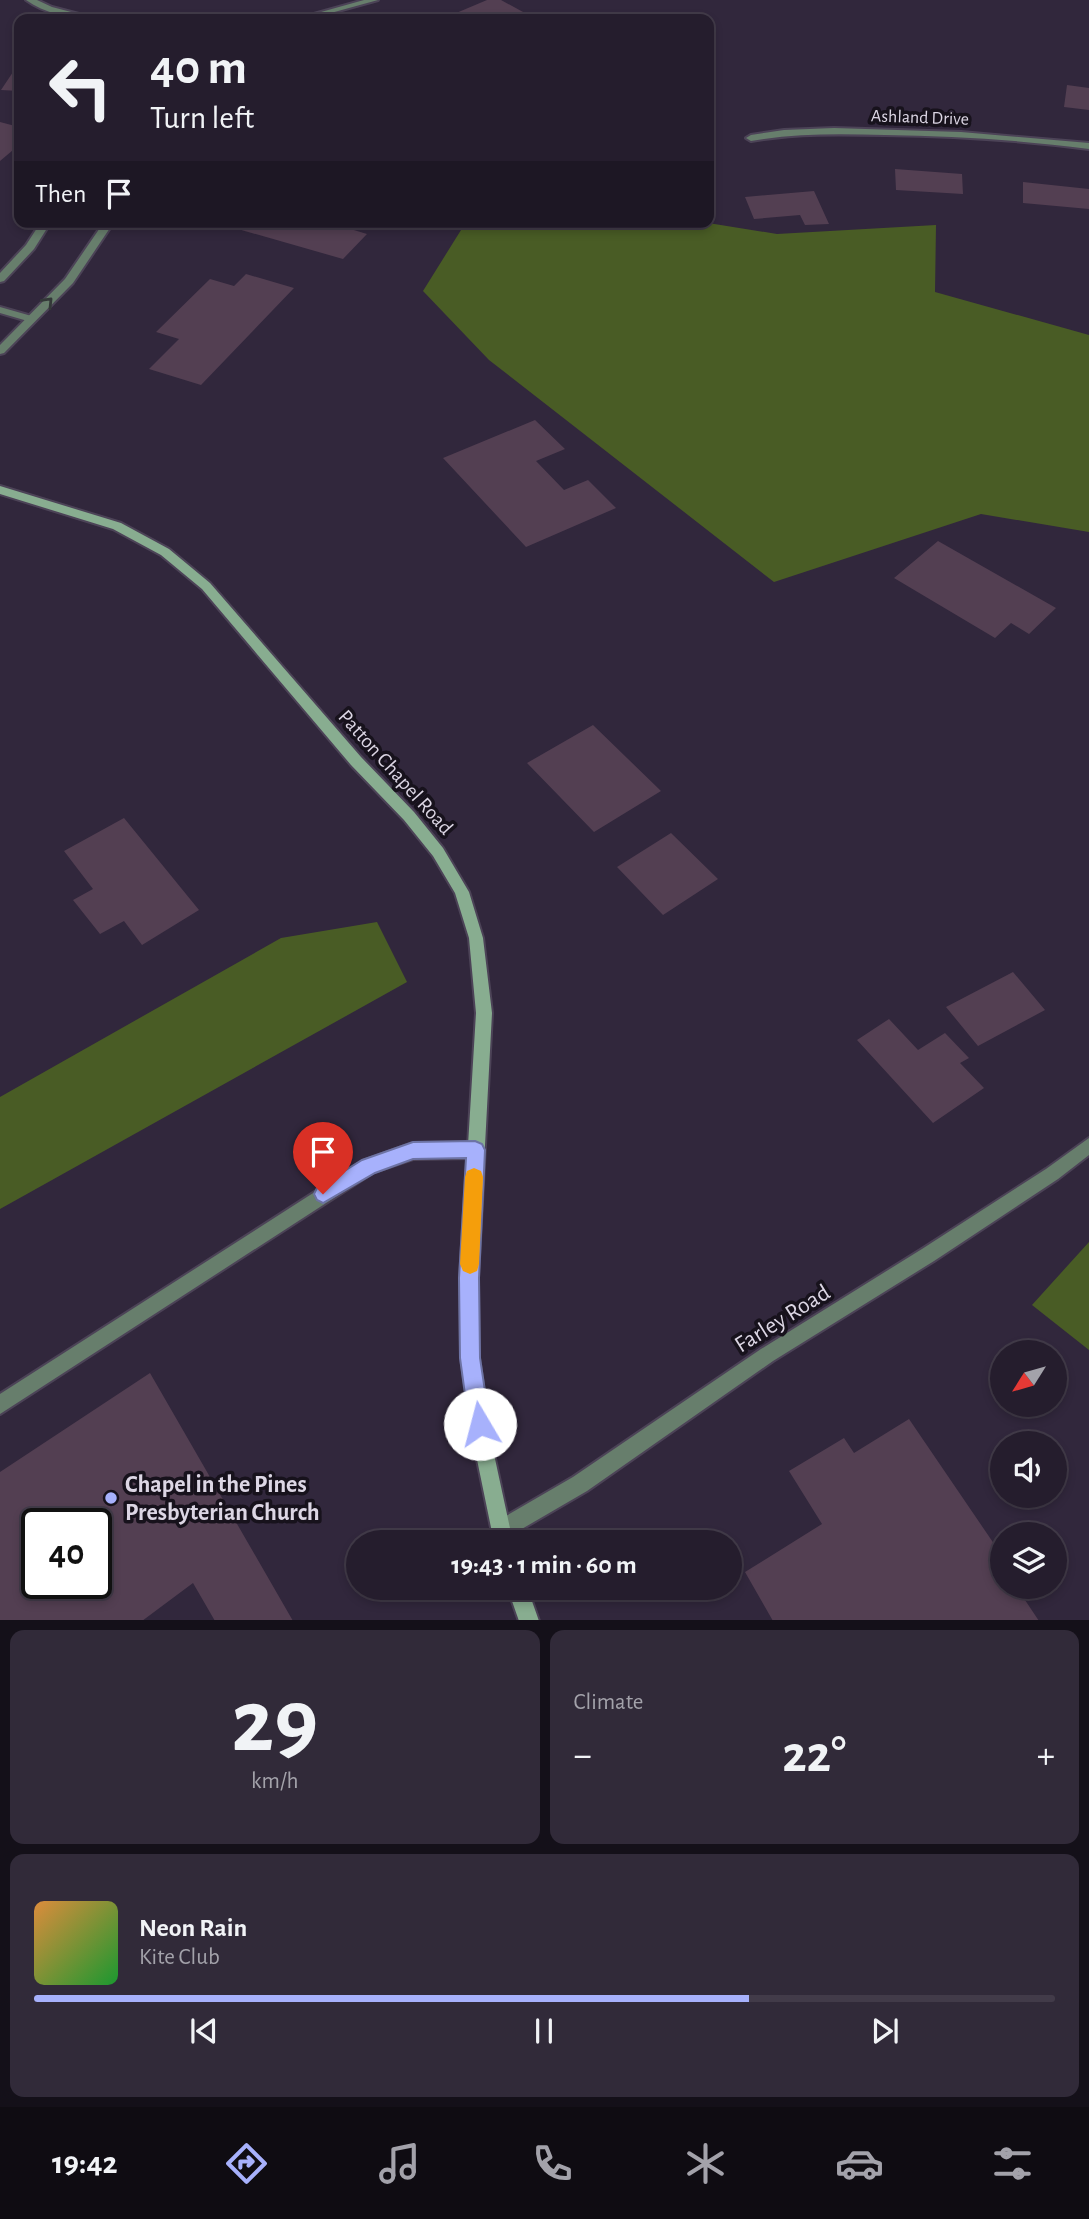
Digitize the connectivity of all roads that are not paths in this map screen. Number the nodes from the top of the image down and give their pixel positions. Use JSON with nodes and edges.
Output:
{"nodes":[{"id":1,"x":30,"y":0,"type":"edge"},
{"id":2,"x":374,"y":0,"type":"edge"},
{"id":3,"x":72,"y":14,"type":"edge"},
{"id":4,"x":319,"y":14,"type":"edge"},
{"id":5,"x":751,"y":138,"type":"dead end"},
{"id":6,"x":1089,"y":146,"type":"edge"},
{"id":7,"x":42,"y":228,"type":"edge"},
{"id":8,"x":105,"y":228,"type":"edge"},
{"id":9,"x":0,"y":279,"type":"edge"},
{"id":10,"x":0,"y":310,"type":"edge"},
{"id":11,"x":32,"y":319,"type":"junction"},
{"id":12,"x":0,"y":351,"type":"edge"},
{"id":13,"x":0,"y":490,"type":"edge"},
{"id":14,"x":1089,"y":1145,"type":"edge"},
{"id":15,"x":475,"y":1150,"type":"junction"},
{"id":16,"x":0,"y":1405,"type":"edge"},
{"id":17,"x":501,"y":1530,"type":"edge"},
{"id":18,"x":511,"y":1530,"type":"edge"},
{"id":19,"x":522,"y":1600,"type":"edge"},
{"id":20,"x":529,"y":1620,"type":"edge"}],
"edges":[{"from":1,"to":3,"type":"street"},
{"from":2,"to":4,"type":"street"},
{"from":5,"to":6,"type":"street","name":"Ashland Drive"},
{"from":7,"to":9,"type":"street"},
{"from":11,"to":8,"type":"street","one_way":true},
{"from":10,"to":11,"type":"street"},
{"from":11,"to":12,"type":"street"},
{"from":13,"to":15,"type":"street","name":"Patton Chapel Road"},
{"from":14,"to":18,"type":"street","name":"Farley Road"},
{"from":15,"to":16,"type":"street"},
{"from":15,"to":17,"type":"street","name":"Patton Chapel Road"},
{"from":19,"to":20,"type":"street"}]}
